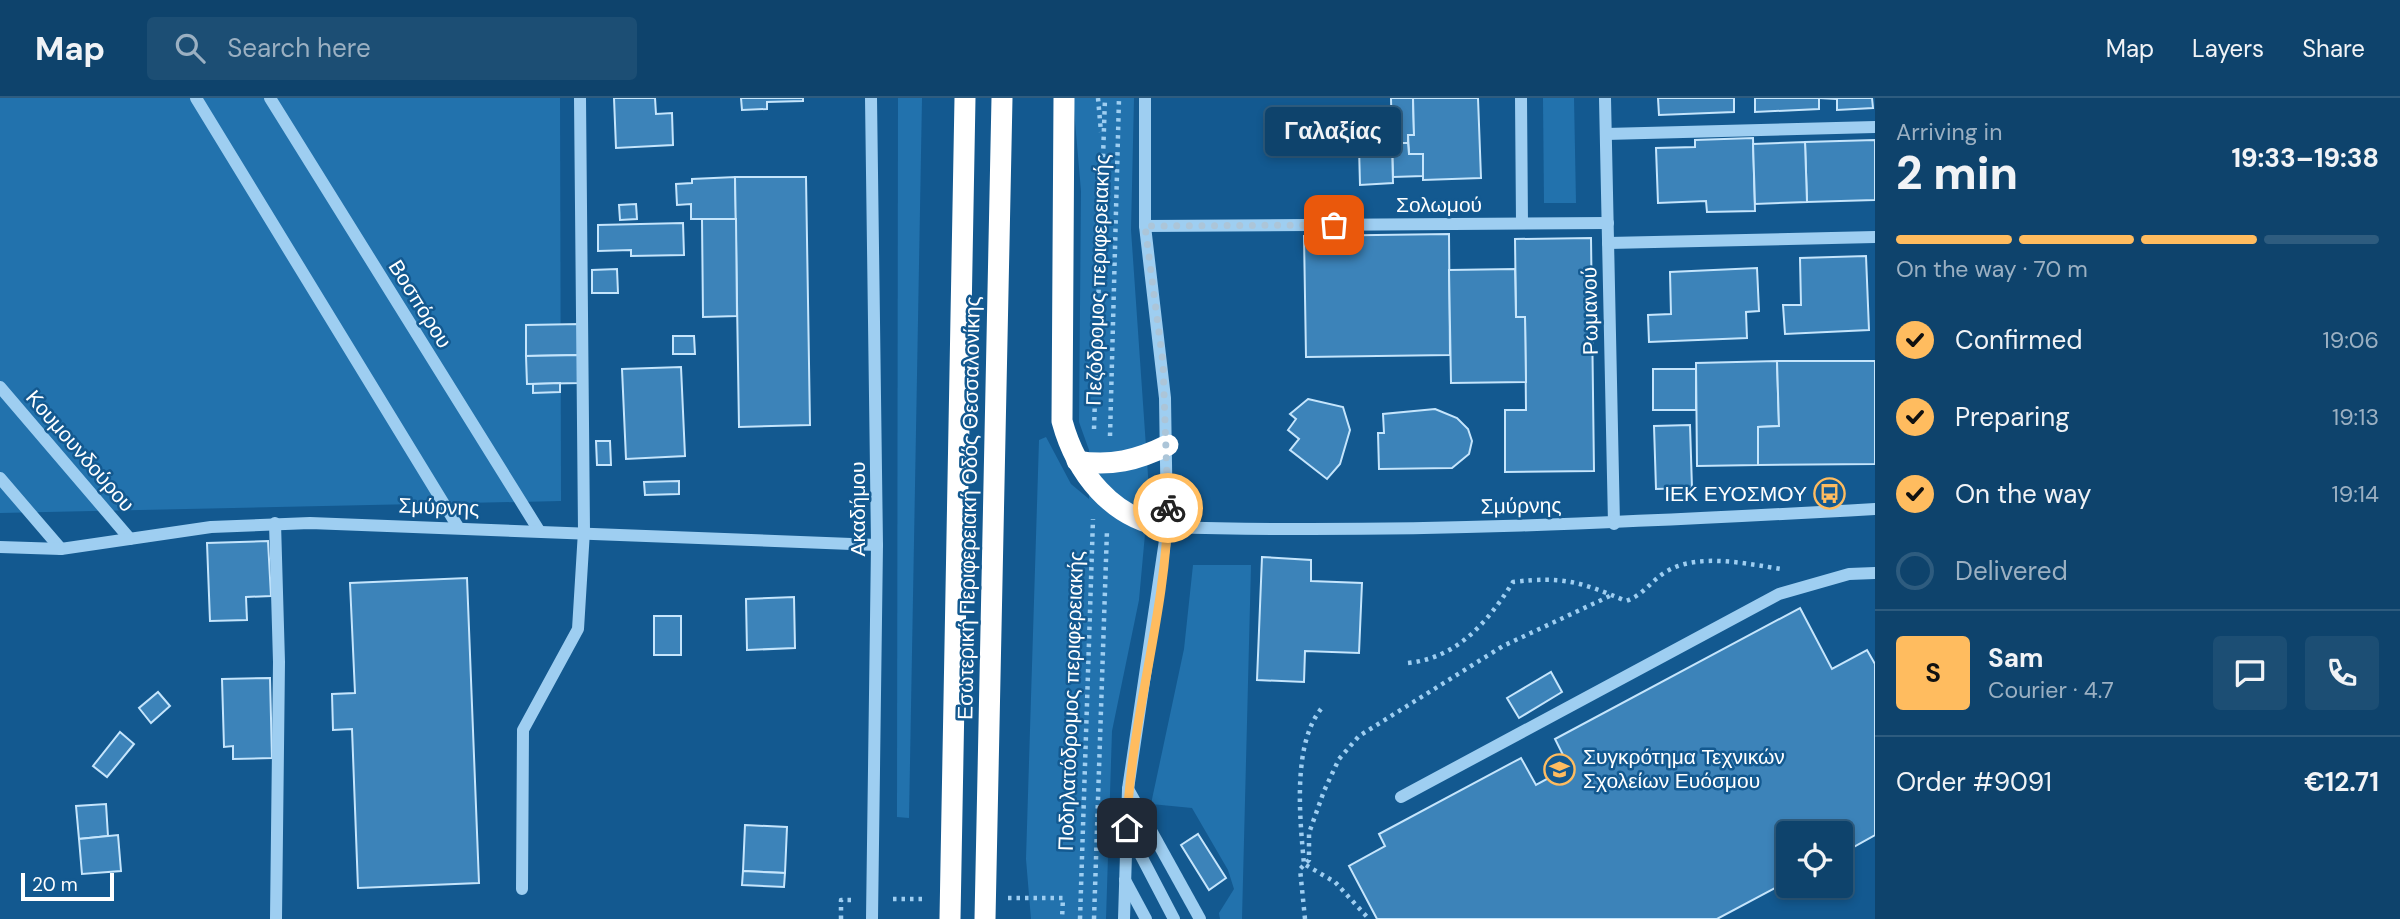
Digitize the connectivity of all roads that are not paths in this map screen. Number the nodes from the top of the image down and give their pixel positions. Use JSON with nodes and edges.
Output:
{"nodes":[{"id":1,"x":196,"y":98,"type":"edge"},
{"id":2,"x":270,"y":98,"type":"edge"},
{"id":3,"x":580,"y":98,"type":"edge"},
{"id":4,"x":871,"y":98,"type":"edge"},
{"id":5,"x":965,"y":98,"type":"edge"},
{"id":6,"x":1002,"y":98,"type":"edge"},
{"id":7,"x":1064,"y":98,"type":"edge"},
{"id":8,"x":1145,"y":98,"type":"edge"},
{"id":9,"x":1521,"y":98,"type":"edge"},
{"id":10,"x":1605,"y":98,"type":"edge"},
{"id":11,"x":1875,"y":127,"type":"edge"},
{"id":12,"x":1606,"y":134,"type":"junction"},
{"id":13,"x":1522,"y":223,"type":"junction"},
{"id":14,"x":1608,"y":223,"type":"junction"},
{"id":15,"x":1145,"y":226,"type":"junction"},
{"id":16,"x":1875,"y":237,"type":"edge"},
{"id":17,"x":1608,"y":243,"type":"junction"},
{"id":18,"x":0,"y":387,"type":"edge"},
{"id":19,"x":1168,"y":444,"type":"junction"},
{"id":20,"x":1093,"y":468,"type":"junction"},
{"id":21,"x":0,"y":478,"type":"edge"},
{"id":22,"x":1875,"y":509,"type":"edge"},
{"id":23,"x":275,"y":523,"type":"junction"},
{"id":24,"x":1614,"y":523,"type":"junction"},
{"id":25,"x":457,"y":527,"type":"junction"},
{"id":26,"x":1167,"y":527,"type":"junction"},
{"id":27,"x":538,"y":529,"type":"junction"},
{"id":28,"x":584,"y":531,"type":"junction"},
{"id":29,"x":130,"y":539,"type":"junction"},
{"id":30,"x":877,"y":545,"type":"junction"},
{"id":31,"x":0,"y":547,"type":"edge"},
{"id":32,"x":61,"y":549,"type":"junction"},
{"id":33,"x":1875,"y":573,"type":"edge"},
{"id":34,"x":1128,"y":789,"type":"junction"},
{"id":35,"x":1401,"y":797,"type":"dead end"},
{"id":36,"x":1127,"y":828,"type":"junction"},
{"id":37,"x":1125,"y":880,"type":"junction"},
{"id":38,"x":986,"y":882,"type":"junction"},
{"id":39,"x":950,"y":883,"type":"junction"},
{"id":40,"x":522,"y":888,"type":"dead end"},
{"id":41,"x":276,"y":919,"type":"edge"},
{"id":42,"x":872,"y":919,"type":"edge"},
{"id":43,"x":943,"y":919,"type":"edge"},
{"id":44,"x":950,"y":919,"type":"edge"},
{"id":45,"x":985,"y":919,"type":"edge"},
{"id":46,"x":992,"y":919,"type":"edge"},
{"id":47,"x":1124,"y":919,"type":"edge"},
{"id":48,"x":1146,"y":919,"type":"edge"},
{"id":49,"x":1174,"y":919,"type":"edge"},
{"id":50,"x":1200,"y":919,"type":"edge"}],
"edges":[{"from":1,"to":25,"type":"street"},
{"from":2,"to":27,"type":"street","name":"Βοσπόρου"},
{"from":3,"to":28,"type":"street"},
{"from":4,"to":30,"type":"street","name":"Ακαδήμου"},
{"from":5,"to":39,"type":"highway","name":"Εσωτερική Περιφερειακή Οδός Θεσσαλονίκης"},
{"from":6,"to":38,"type":"highway","name":"Εσωτερική Περιφερειακή Οδός Θεσσαλονίκης"},
{"from":7,"to":20,"type":"highway"},
{"from":8,"to":15,"type":"street"},
{"from":9,"to":13,"type":"street"},
{"from":10,"to":12,"type":"street","name":"Ρωμανού"},
{"from":11,"to":12,"type":"street"},
{"from":12,"to":14,"type":"street","name":"Ρωμανού"},
{"from":13,"to":14,"type":"street","name":"Σολωμού"},
{"from":13,"to":15,"type":"street","name":"Σολωμού"},
{"from":14,"to":17,"type":"street","name":"Ρωμανού"},
{"from":15,"to":19,"type":"street"},
{"from":16,"to":17,"type":"street"},
{"from":17,"to":24,"type":"street","name":"Ρωμανού"},
{"from":18,"to":29,"type":"street","name":"Κουμουνδούρου"},
{"from":19,"to":20,"type":"highway"},
{"from":19,"to":26,"type":"street"},
{"from":20,"to":26,"type":"highway"},
{"from":21,"to":32,"type":"street"},
{"from":22,"to":24,"type":"street","name":"Σμύρνης"},
{"from":23,"to":25,"type":"street","name":"Σμύρνης"},
{"from":23,"to":29,"type":"street","name":"Σμύρνης"},
{"from":23,"to":41,"type":"street"},
{"from":24,"to":26,"type":"street","name":"Σμύρνης"},
{"from":25,"to":27,"type":"street","name":"Σμύρνης"},
{"from":26,"to":34,"type":"street"},
{"from":27,"to":28,"type":"street","name":"Σμύρνης"},
{"from":28,"to":30,"type":"street","name":"Σμύρνης"},
{"from":28,"to":40,"type":"street"},
{"from":29,"to":32,"type":"street","name":"Σμύρνης"},
{"from":30,"to":42,"type":"street","name":"Ακαδήμου"},
{"from":31,"to":32,"type":"street","name":"Σμύρνης"},
{"from":33,"to":35,"type":"street"},
{"from":34,"to":36,"type":"street"},
{"from":34,"to":50,"type":"street"},
{"from":36,"to":37,"type":"street"},
{"from":36,"to":49,"type":"street"},
{"from":37,"to":47,"type":"street"},
{"from":37,"to":48,"type":"street"},
{"from":38,"to":45,"type":"highway","name":"Εσωτερική Περιφερειακή Οδός Θεσσαλονίκης"},
{"from":38,"to":46,"type":"highway"},
{"from":39,"to":43,"type":"highway"},
{"from":39,"to":44,"type":"highway","name":"Εσωτερική Περιφερειακή Οδός Θεσσαλονίκης"}]}
